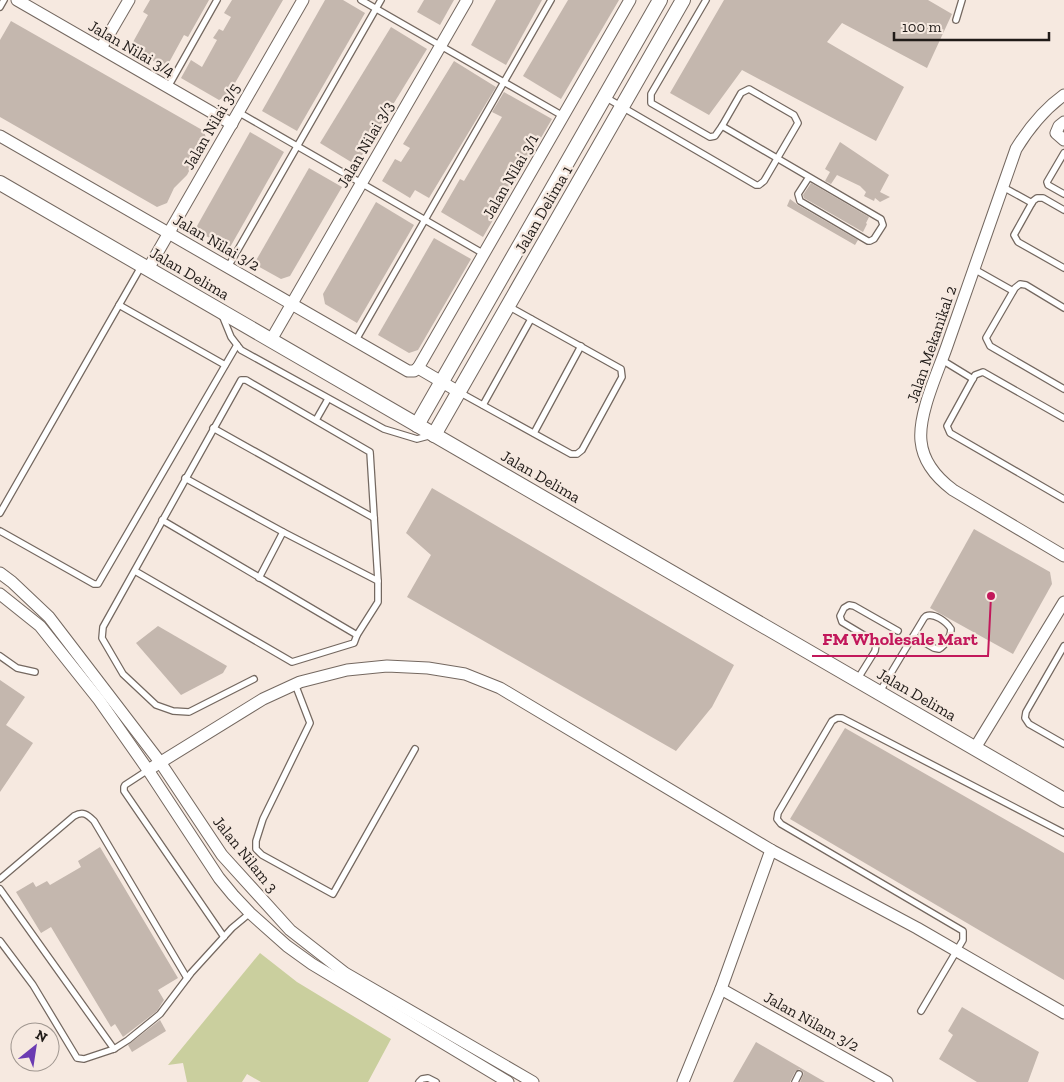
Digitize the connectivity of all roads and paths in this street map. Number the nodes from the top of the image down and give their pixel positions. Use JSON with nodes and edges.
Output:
{"nodes":[{"id":1,"x":4,"y":0,"type":"edge"},
{"id":2,"x":17,"y":0,"type":"edge"},
{"id":3,"x":129,"y":0,"type":"edge"},
{"id":4,"x":217,"y":0,"type":"edge"},
{"id":5,"x":303,"y":0,"type":"edge"},
{"id":6,"x":361,"y":0,"type":"edge"},
{"id":7,"x":381,"y":0,"type":"edge"},
{"id":8,"x":467,"y":0,"type":"edge"},
{"id":9,"x":551,"y":0,"type":"edge"},
{"id":10,"x":630,"y":0,"type":"edge"},
{"id":11,"x":660,"y":0,"type":"edge"},
{"id":12,"x":683,"y":0,"type":"edge"},
{"id":13,"x":706,"y":0,"type":"edge"},
{"id":14,"x":962,"y":0,"type":"edge"},
{"id":15,"x":0,"y":7,"type":"edge"},
{"id":16,"x":376,"y":9,"type":"junction"},
{"id":17,"x":956,"y":20,"type":"dead end"},
{"id":18,"x":440,"y":46,"type":"junction"},
{"id":19,"x":101,"y":48,"type":"junction"},
{"id":20,"x":504,"y":82,"type":"junction"},
{"id":21,"x":168,"y":87,"type":"junction"},
{"id":22,"x":1064,"y":95,"type":"edge"},
{"id":23,"x":604,"y":97,"type":"junction"},
{"id":24,"x":622,"y":107,"type":"junction"},
{"id":25,"x":238,"y":112,"type":"junction"},
{"id":26,"x":563,"y":116,"type":"junction"},
{"id":27,"x":1064,"y":122,"type":"edge"},
{"id":28,"x":232,"y":124,"type":"junction"},
{"id":29,"x":722,"y":126,"type":"junction"},
{"id":30,"x":0,"y":136,"type":"edge"},
{"id":31,"x":1064,"y":140,"type":"edge"},
{"id":32,"x":297,"y":146,"type":"junction"},
{"id":33,"x":1064,"y":153,"type":"edge"},
{"id":34,"x":777,"y":158,"type":"junction"},
{"id":35,"x":809,"y":177,"type":"junction"},
{"id":36,"x":0,"y":183,"type":"edge"},
{"id":37,"x":361,"y":183,"type":"junction"},
{"id":38,"x":1003,"y":187,"type":"junction"},
{"id":39,"x":1064,"y":194,"type":"edge"},
{"id":40,"x":1032,"y":203,"type":"junction"},
{"id":41,"x":1064,"y":210,"type":"edge"},
{"id":42,"x":425,"y":220,"type":"junction"},
{"id":43,"x":169,"y":233,"type":"junction"},
{"id":44,"x":484,"y":254,"type":"junction"},
{"id":45,"x":145,"y":267,"type":"junction"},
{"id":46,"x":228,"y":267,"type":"junction"},
{"id":47,"x":1064,"y":268,"type":"edge"},
{"id":48,"x":974,"y":269,"type":"junction"},
{"id":49,"x":1013,"y":291,"type":"junction"},
{"id":50,"x":292,"y":304,"type":"junction"},
{"id":51,"x":119,"y":305,"type":"junction"},
{"id":52,"x":508,"y":306,"type":"junction"},
{"id":53,"x":1064,"y":308,"type":"edge"},
{"id":54,"x":220,"y":310,"type":"junction"},
{"id":55,"x":531,"y":319,"type":"junction"},
{"id":56,"x":271,"y":340,"type":"junction"},
{"id":57,"x":356,"y":340,"type":"junction"},
{"id":58,"x":237,"y":345,"type":"junction"},
{"id":59,"x":581,"y":346,"type":"junction"},
{"id":60,"x":942,"y":360,"type":"junction"},
{"id":61,"x":224,"y":365,"type":"junction"},
{"id":62,"x":418,"y":368,"type":"junction"},
{"id":63,"x":973,"y":379,"type":"junction"},
{"id":64,"x":441,"y":382,"type":"junction"},
{"id":65,"x":1064,"y":389,"type":"edge"},
{"id":66,"x":458,"y":392,"type":"junction"},
{"id":67,"x":328,"y":398,"type":"junction"},
{"id":68,"x":483,"y":406,"type":"junction"},
{"id":69,"x":1064,"y":418,"type":"edge"},
{"id":70,"x":316,"y":420,"type":"junction"},
{"id":71,"x":417,"y":425,"type":"junction"},
{"id":72,"x":213,"y":428,"type":"junction"},
{"id":73,"x":534,"y":433,"type":"junction"},
{"id":74,"x":434,"y":434,"type":"junction"},
{"id":75,"x":185,"y":478,"type":"junction"},
{"id":76,"x":1064,"y":499,"type":"edge"},
{"id":77,"x":0,"y":513,"type":"edge"},
{"id":78,"x":374,"y":518,"type":"junction"},
{"id":79,"x":162,"y":520,"type":"junction"},
{"id":80,"x":0,"y":531,"type":"edge"},
{"id":81,"x":283,"y":532,"type":"junction"},
{"id":82,"x":1064,"y":556,"type":"edge"},
{"id":83,"x":135,"y":570,"type":"junction"},
{"id":84,"x":0,"y":573,"type":"edge"},
{"id":85,"x":259,"y":578,"type":"junction"},
{"id":86,"x":378,"y":580,"type":"junction"},
{"id":87,"x":0,"y":594,"type":"edge"},
{"id":88,"x":1064,"y":602,"type":"edge"},
{"id":89,"x":898,"y":631,"type":"dead end"},
{"id":90,"x":357,"y":635,"type":"junction"},
{"id":91,"x":913,"y":636,"type":"junction"},
{"id":92,"x":1064,"y":646,"type":"edge"},
{"id":93,"x":0,"y":656,"type":"edge"},
{"id":94,"x":35,"y":672,"type":"dead end"},
{"id":95,"x":254,"y":679,"type":"dead end"},
{"id":96,"x":858,"y":680,"type":"junction"},
{"id":97,"x":295,"y":684,"type":"junction"},
{"id":98,"x":879,"y":693,"type":"junction"},
{"id":99,"x":1064,"y":744,"type":"edge"},
{"id":100,"x":975,"y":748,"type":"junction"},
{"id":101,"x":415,"y":749,"type":"dead end"},
{"id":102,"x":160,"y":762,"type":"junction"},
{"id":103,"x":148,"y":770,"type":"junction"},
{"id":104,"x":1064,"y":800,"type":"edge"},
{"id":105,"x":1064,"y":833,"type":"edge"},
{"id":106,"x":771,"y":850,"type":"junction"},
{"id":107,"x":0,"y":879,"type":"edge"},
{"id":108,"x":0,"y":889,"type":"edge"},
{"id":109,"x":250,"y":913,"type":"junction"},
{"id":110,"x":224,"y":937,"type":"junction"},
{"id":111,"x":0,"y":941,"type":"edge"},
{"id":112,"x":956,"y":951,"type":"junction"},
{"id":113,"x":187,"y":978,"type":"junction"},
{"id":114,"x":721,"y":989,"type":"junction"},
{"id":115,"x":921,"y":1011,"type":"dead end"},
{"id":116,"x":1064,"y":1013,"type":"edge"},
{"id":117,"x":114,"y":1049,"type":"junction"},
{"id":118,"x":799,"y":1074,"type":"dead end"},
{"id":119,"x":420,"y":1082,"type":"edge"},
{"id":120,"x":436,"y":1082,"type":"edge"},
{"id":121,"x":508,"y":1082,"type":"edge"},
{"id":122,"x":533,"y":1082,"type":"edge"},
{"id":123,"x":683,"y":1082,"type":"edge"},
{"id":124,"x":795,"y":1082,"type":"edge"},
{"id":125,"x":887,"y":1082,"type":"edge"}],
"edges":[{"from":1,"to":15,"type":"lane"},
{"from":2,"to":19,"type":"street","name":"Jalan Nilai 3/4"},
{"from":3,"to":19,"type":"street"},
{"from":4,"to":21,"type":"lane"},
{"from":5,"to":25,"type":"street","name":"Jalan Nilai 3/5"},
{"from":6,"to":16,"type":"lane"},
{"from":7,"to":16,"type":"lane"},
{"from":8,"to":18,"type":"street","name":"Jalan Nilai 3/3"},
{"from":9,"to":20,"type":"lane"},
{"from":10,"to":26,"type":"street","name":"Jalan Nilai 3/1"},
{"from":11,"to":23,"type":"street","name":"Jalan Delima 1"},
{"from":12,"to":24,"type":"street","name":"Jalan Delima 1"},
{"from":13,"to":29,"type":"lane"},
{"from":14,"to":17,"type":"lane"},
{"from":16,"to":18,"type":"lane"},
{"from":16,"to":32,"type":"lane"},
{"from":18,"to":20,"type":"lane"},
{"from":18,"to":37,"type":"street","name":"Jalan Nilai 3/3"},
{"from":19,"to":21,"type":"street","name":"Jalan Nilai 3/4"},
{"from":20,"to":26,"type":"lane"},
{"from":20,"to":42,"type":"lane"},
{"from":21,"to":28,"type":"street","name":"Jalan Nilai 3/4"},
{"from":22,"to":38,"type":"street","name":"Jalan Mekanikal 2"},
{"from":23,"to":24,"type":"lane"},
{"from":23,"to":64,"type":"street","name":"Jalan Delima 1"},
{"from":24,"to":34,"type":"lane"},
{"from":24,"to":52,"type":"street","name":"Jalan Delima 1"},
{"from":25,"to":28,"type":"street","name":"Jalan Nilai 3/5"},
{"from":25,"to":32,"type":"lane"},
{"from":26,"to":44,"type":"street","name":"Jalan Nilai 3/1"},
{"from":27,"to":31,"type":"street"},
{"from":28,"to":43,"type":"street","name":"Jalan Nilai 3/5"},
{"from":29,"to":34,"type":"lane"},
{"from":29,"to":34,"type":"lane"},
{"from":30,"to":43,"type":"street","name":"Jalan Nilai 3/2"},
{"from":32,"to":37,"type":"lane"},
{"from":32,"to":46,"type":"lane"},
{"from":33,"to":39,"type":"lane"},
{"from":34,"to":35,"type":"lane"},
{"from":35,"to":35,"type":"lane"},
{"from":36,"to":45,"type":"street","name":"Jalan Delima"},
{"from":37,"to":42,"type":"lane"},
{"from":37,"to":50,"type":"street","name":"Jalan Nilai 3/3"},
{"from":38,"to":40,"type":"lane"},
{"from":38,"to":48,"type":"street","name":"Jalan Mekanikal 2"},
{"from":40,"to":41,"type":"lane"},
{"from":40,"to":47,"type":"lane"},
{"from":42,"to":44,"type":"lane"},
{"from":42,"to":57,"type":"lane"},
{"from":43,"to":45,"type":"street","name":"Jalan Nilai 3/5"},
{"from":43,"to":46,"type":"street","name":"Jalan Nilai 3/2"},
{"from":44,"to":62,"type":"street","name":"Jalan Nilai 3/1"},
{"from":45,"to":51,"type":"lane"},
{"from":45,"to":54,"type":"street","name":"Jalan Delima"},
{"from":46,"to":50,"type":"street","name":"Jalan Nilai 3/2"},
{"from":48,"to":49,"type":"lane"},
{"from":48,"to":60,"type":"street","name":"Jalan Mekanikal 2"},
{"from":49,"to":53,"type":"lane"},
{"from":49,"to":65,"type":"lane"},
{"from":50,"to":56,"type":"street","name":"Jalan Nilai 3/3"},
{"from":50,"to":57,"type":"street","name":"Jalan Nilai 3/2"},
{"from":51,"to":61,"type":"lane"},
{"from":51,"to":77,"type":"lane"},
{"from":52,"to":55,"type":"lane"},
{"from":52,"to":66,"type":"street","name":"Jalan Delima 1"},
{"from":54,"to":56,"type":"street","name":"Jalan Delima"},
{"from":54,"to":58,"type":"lane"},
{"from":55,"to":59,"type":"lane"},
{"from":55,"to":68,"type":"lane"},
{"from":56,"to":71,"type":"street","name":"Jalan Delima"},
{"from":57,"to":62,"type":"street","name":"Jalan Nilai 3/2"},
{"from":58,"to":61,"type":"lane"},
{"from":58,"to":67,"type":"lane"},
{"from":59,"to":73,"type":"lane"},
{"from":59,"to":73,"type":"lane"},
{"from":60,"to":63,"type":"lane"},
{"from":60,"to":82,"type":"street","name":"Jalan Mekanikal 2"},
{"from":61,"to":80,"type":"lane"},
{"from":62,"to":64,"type":"street"},
{"from":63,"to":69,"type":"lane"},
{"from":63,"to":76,"type":"lane"},
{"from":64,"to":66,"type":"street"},
{"from":64,"to":71,"type":"street","name":"Jalan Delima 1"},
{"from":66,"to":68,"type":"lane"},
{"from":66,"to":74,"type":"street","name":"Jalan Delima 1"},
{"from":67,"to":70,"type":"lane"},
{"from":67,"to":74,"type":"lane"},
{"from":68,"to":73,"type":"lane"},
{"from":70,"to":72,"type":"lane"},
{"from":70,"to":78,"type":"lane"},
{"from":71,"to":74,"type":"street","name":"Jalan Delima"},
{"from":72,"to":75,"type":"lane"},
{"from":72,"to":78,"type":"lane"},
{"from":74,"to":96,"type":"street","name":"Jalan Delima"},
{"from":75,"to":79,"type":"lane"},
{"from":75,"to":81,"type":"lane"},
{"from":78,"to":86,"type":"lane"},
{"from":79,"to":83,"type":"lane"},
{"from":79,"to":85,"type":"lane"},
{"from":81,"to":85,"type":"lane"},
{"from":81,"to":86,"type":"lane"},
{"from":83,"to":90,"type":"lane"},
{"from":83,"to":95,"type":"lane"},
{"from":84,"to":102,"type":"street","name":"Jalan Nilam 3"},
{"from":85,"to":90,"type":"lane"},
{"from":86,"to":90,"type":"lane"},
{"from":87,"to":103,"type":"street","name":"Jalan Nilam 3"},
{"from":88,"to":100,"type":"street"},
{"from":89,"to":96,"type":"lane"},
{"from":91,"to":91,"type":"lane"},
{"from":91,"to":98,"type":"lane"},
{"from":92,"to":99,"type":"lane"},
{"from":93,"to":94,"type":"lane"},
{"from":96,"to":98,"type":"street","name":"Jalan Delima"},
{"from":97,"to":101,"type":"lane"},
{"from":97,"to":102,"type":"street"},
{"from":97,"to":106,"type":"street"},
{"from":98,"to":100,"type":"street","name":"Jalan Delima"},
{"from":100,"to":104,"type":"street","name":"Jalan Delima"},
{"from":102,"to":103,"type":"street"},
{"from":102,"to":122,"type":"street","name":"Jalan Nilam 3"},
{"from":103,"to":109,"type":"street","name":"Jalan Nilam 3"},
{"from":103,"to":110,"type":"lane"},
{"from":105,"to":112,"type":"lane"},
{"from":106,"to":112,"type":"street"},
{"from":106,"to":114,"type":"street"},
{"from":107,"to":113,"type":"lane"},
{"from":108,"to":117,"type":"lane"},
{"from":109,"to":110,"type":"lane"},
{"from":109,"to":121,"type":"street","name":"Jalan Nilam 3"},
{"from":110,"to":113,"type":"lane"},
{"from":111,"to":117,"type":"lane"},
{"from":112,"to":115,"type":"lane"},
{"from":112,"to":116,"type":"street"},
{"from":113,"to":117,"type":"lane"},
{"from":114,"to":123,"type":"street"},
{"from":114,"to":125,"type":"street","name":"Jalan Nilam 3/2"},
{"from":118,"to":124,"type":"lane"},
{"from":119,"to":120,"type":"lane"}]}
